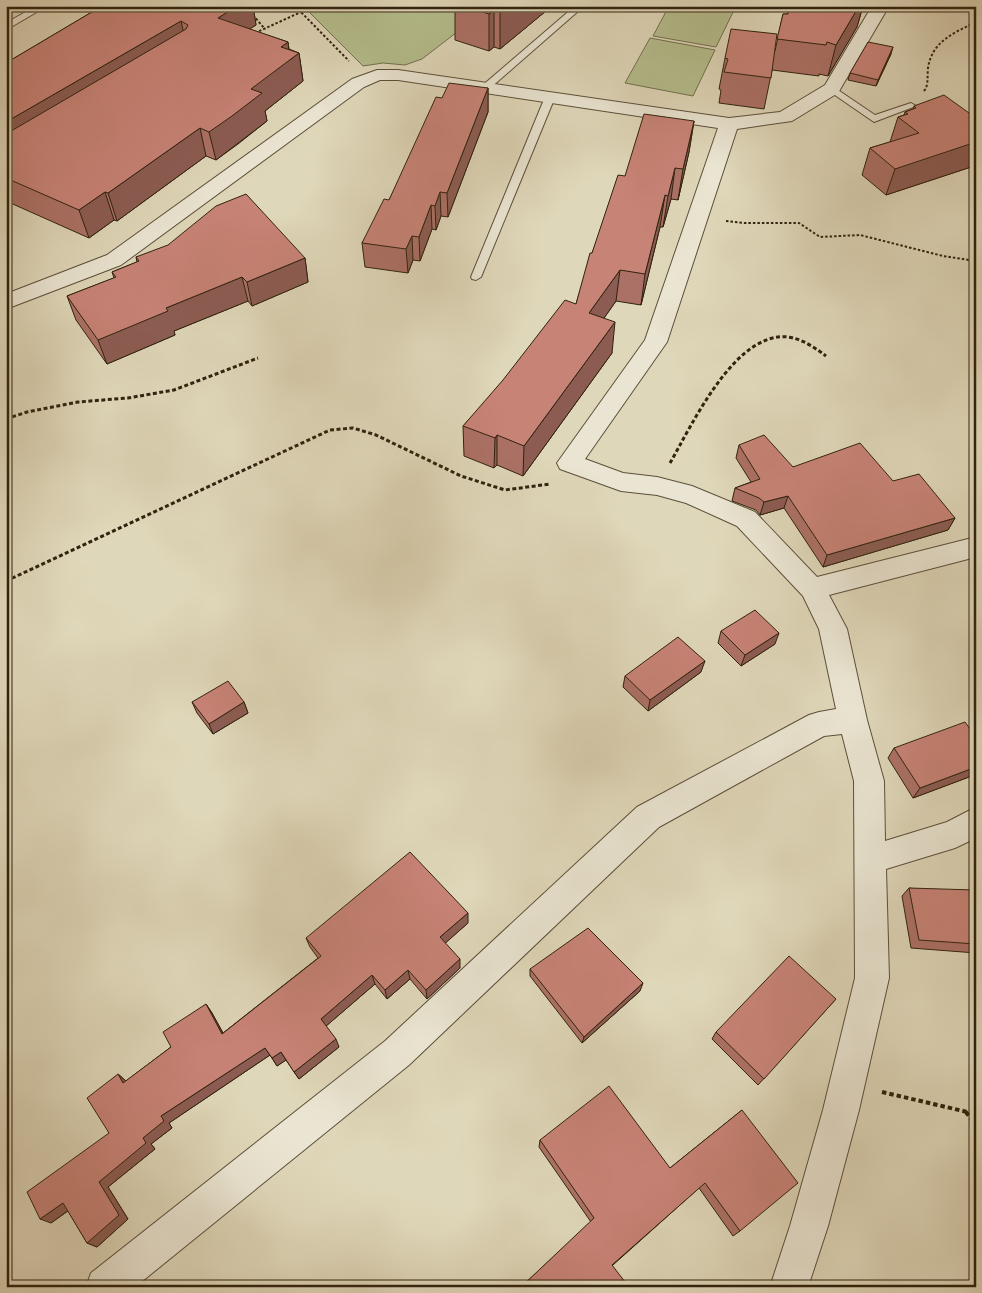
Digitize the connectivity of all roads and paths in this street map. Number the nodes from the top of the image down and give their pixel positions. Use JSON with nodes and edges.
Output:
{"nodes":[{"id":1,"x":43,"y":6,"type":"edge"},
{"id":2,"x":295,"y":6,"type":"edge"},
{"id":3,"x":580,"y":6,"type":"edge"},
{"id":4,"x":881,"y":6,"type":"edge"},
{"id":5,"x":301,"y":12,"type":"junction"},
{"id":6,"x":252,"y":14,"type":"dead end"},
{"id":7,"x":976,"y":22,"type":"edge"},
{"id":8,"x":6,"y":26,"type":"edge"},
{"id":9,"x":264,"y":28,"type":"junction"},
{"id":10,"x":248,"y":38,"type":"edge"},
{"id":11,"x":368,"y":79,"type":"junction"},
{"id":12,"x":486,"y":87,"type":"junction"},
{"id":13,"x":832,"y":89,"type":"junction"},
{"id":14,"x":550,"y":96,"type":"junction"},
{"id":15,"x":911,"y":106,"type":"joint"},
{"id":16,"x":729,"y":124,"type":"junction"},
{"id":17,"x":698,"y":217,"type":"junction"},
{"id":18,"x":976,"y":261,"type":"edge"},
{"id":19,"x":476,"y":276,"type":"dead end"},
{"id":20,"x":6,"y":302,"type":"edge"},
{"id":21,"x":826,"y":356,"type":"dead end"},
{"id":22,"x":258,"y":358,"type":"dead end"},
{"id":23,"x":6,"y":419,"type":"edge"},
{"id":24,"x":550,"y":484,"type":"dead end"},
{"id":25,"x":657,"y":486,"type":"junction"},
{"id":26,"x":976,"y":547,"type":"edge"},
{"id":27,"x":6,"y":581,"type":"edge"},
{"id":28,"x":812,"y":589,"type":"junction"},
{"id":29,"x":853,"y":720,"type":"junction"},
{"id":30,"x":976,"y":821,"type":"edge"},
{"id":31,"x":872,"y":859,"type":"junction"},
{"id":32,"x":847,"y":1084,"type":"junction"},
{"id":33,"x":966,"y":1111,"type":"junction"},
{"id":34,"x":976,"y":1114,"type":"edge"},
{"id":35,"x":976,"y":1126,"type":"edge"},
{"id":36,"x":106,"y":1287,"type":"edge"},
{"id":37,"x":789,"y":1287,"type":"edge"}],
"edges":[{"from":1,"to":8,"type":"lane"},
{"from":2,"to":5,"type":"path"},
{"from":3,"to":12,"type":"lane"},
{"from":4,"to":13,"type":"street"},
{"from":5,"to":9,"type":"path"},
{"from":5,"to":11,"type":"path"},
{"from":6,"to":9,"type":"path"},
{"from":7,"to":15,"type":"path"},
{"from":9,"to":10,"type":"path"},
{"from":11,"to":12,"type":"street"},
{"from":11,"to":20,"type":"street"},
{"from":12,"to":14,"type":"street"},
{"from":13,"to":15,"type":"lane"},
{"from":13,"to":16,"type":"street"},
{"from":14,"to":16,"type":"street"},
{"from":14,"to":19,"type":"lane"},
{"from":16,"to":17,"type":"street"},
{"from":17,"to":18,"type":"path"},
{"from":17,"to":25,"type":"street"},
{"from":21,"to":25,"type":"path"},
{"from":22,"to":23,"type":"path"},
{"from":24,"to":27,"type":"path"},
{"from":25,"to":28,"type":"street"},
{"from":26,"to":28,"type":"street"},
{"from":28,"to":29,"type":"street"},
{"from":29,"to":31,"type":"street"},
{"from":29,"to":36,"type":"street"},
{"from":30,"to":31,"type":"street"},
{"from":31,"to":32,"type":"street"},
{"from":32,"to":33,"type":"path"},
{"from":32,"to":37,"type":"street"},
{"from":33,"to":34,"type":"path"},
{"from":33,"to":35,"type":"path"}]}
